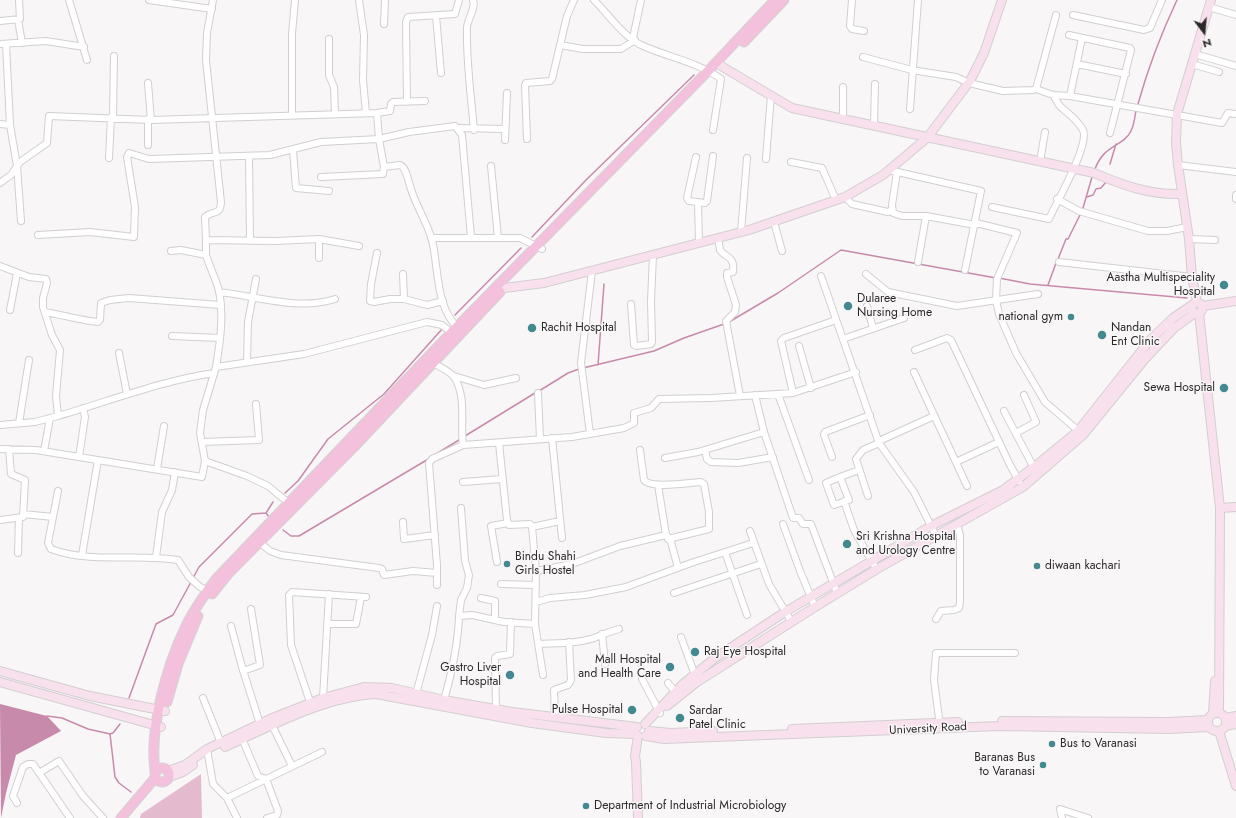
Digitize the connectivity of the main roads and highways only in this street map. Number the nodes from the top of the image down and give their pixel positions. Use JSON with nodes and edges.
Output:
{"nodes":[{"id":1,"x":775,"y":0,"type":"edge"},
{"id":2,"x":784,"y":0,"type":"edge"},
{"id":3,"x":1002,"y":0,"type":"edge"},
{"id":4,"x":1210,"y":4,"type":"edge"},
{"id":5,"x":718,"y":64,"type":"junction"},
{"id":6,"x":927,"y":138,"type":"junction"},
{"id":7,"x":1181,"y":194,"type":"junction"},
{"id":8,"x":502,"y":286,"type":"junction"},
{"id":9,"x":1236,"y":301,"type":"edge"},
{"id":10,"x":1197,"y":308,"type":"junction"},
{"id":11,"x":1081,"y":433,"type":"junction"},
{"id":12,"x":1236,"y":507,"type":"edge"},
{"id":13,"x":1220,"y":508,"type":"junction"},
{"id":14,"x":0,"y":671,"type":"edge"},
{"id":15,"x":696,"y":678,"type":"junction"},
{"id":16,"x":0,"y":682,"type":"edge"},
{"id":17,"x":162,"y":710,"type":"junction"},
{"id":18,"x":1236,"y":716,"type":"edge"},
{"id":19,"x":1221,"y":717,"type":"junction"},
{"id":20,"x":271,"y":722,"type":"junction"},
{"id":21,"x":1208,"y":724,"type":"junction"},
{"id":22,"x":1236,"y":724,"type":"edge"},
{"id":23,"x":158,"y":726,"type":"junction"},
{"id":24,"x":1219,"y":731,"type":"junction"},
{"id":25,"x":643,"y":732,"type":"junction"},
{"id":26,"x":241,"y":736,"type":"junction"},
{"id":27,"x":208,"y":752,"type":"junction"},
{"id":28,"x":161,"y":774,"type":"junction"},
{"id":29,"x":1236,"y":786,"type":"edge"},
{"id":30,"x":121,"y":818,"type":"edge"},
{"id":31,"x":128,"y":818,"type":"edge"},
{"id":32,"x":638,"y":818,"type":"edge"}],
"edges":[{"from":1,"to":5,"type":"main road"},
{"from":2,"to":5,"type":"main road"},
{"from":3,"to":6,"type":"main road"},
{"from":4,"to":7,"type":"main road"},
{"from":5,"to":6,"type":"main road"},
{"from":5,"to":8,"type":"main road"},
{"from":6,"to":7,"type":"main road"},
{"from":6,"to":8,"type":"main road"},
{"from":7,"to":10,"type":"main road"},
{"from":8,"to":17,"type":"main road"},
{"from":9,"to":10,"type":"main road"},
{"from":10,"to":11,"type":"main road"},
{"from":10,"to":13,"type":"main road"},
{"from":11,"to":15,"type":"main road"},
{"from":11,"to":15,"type":"main road"},
{"from":12,"to":13,"type":"main road"},
{"from":13,"to":19,"type":"main road"},
{"from":14,"to":17,"type":"main road"},
{"from":15,"to":25,"type":"main road"},
{"from":16,"to":23,"type":"main road"},
{"from":17,"to":23,"type":"main road"},
{"from":18,"to":19,"type":"main road"},
{"from":19,"to":21,"type":"main road"},
{"from":19,"to":22,"type":"main road"},
{"from":19,"to":24,"type":"main road"},
{"from":20,"to":25,"type":"main road"},
{"from":20,"to":25,"type":"main road"},
{"from":20,"to":26,"type":"main road"},
{"from":20,"to":26,"type":"main road"},
{"from":21,"to":24,"type":"main road"},
{"from":21,"to":25,"type":"main road","name":"University Road"},
{"from":23,"to":28,"type":"main road"},
{"from":24,"to":29,"type":"main road"},
{"from":25,"to":32,"type":"main road"},
{"from":26,"to":27,"type":"main road"},
{"from":26,"to":27,"type":"main road"},
{"from":27,"to":28,"type":"main road"},
{"from":28,"to":30,"type":"main road"},
{"from":28,"to":31,"type":"main road"}]}
